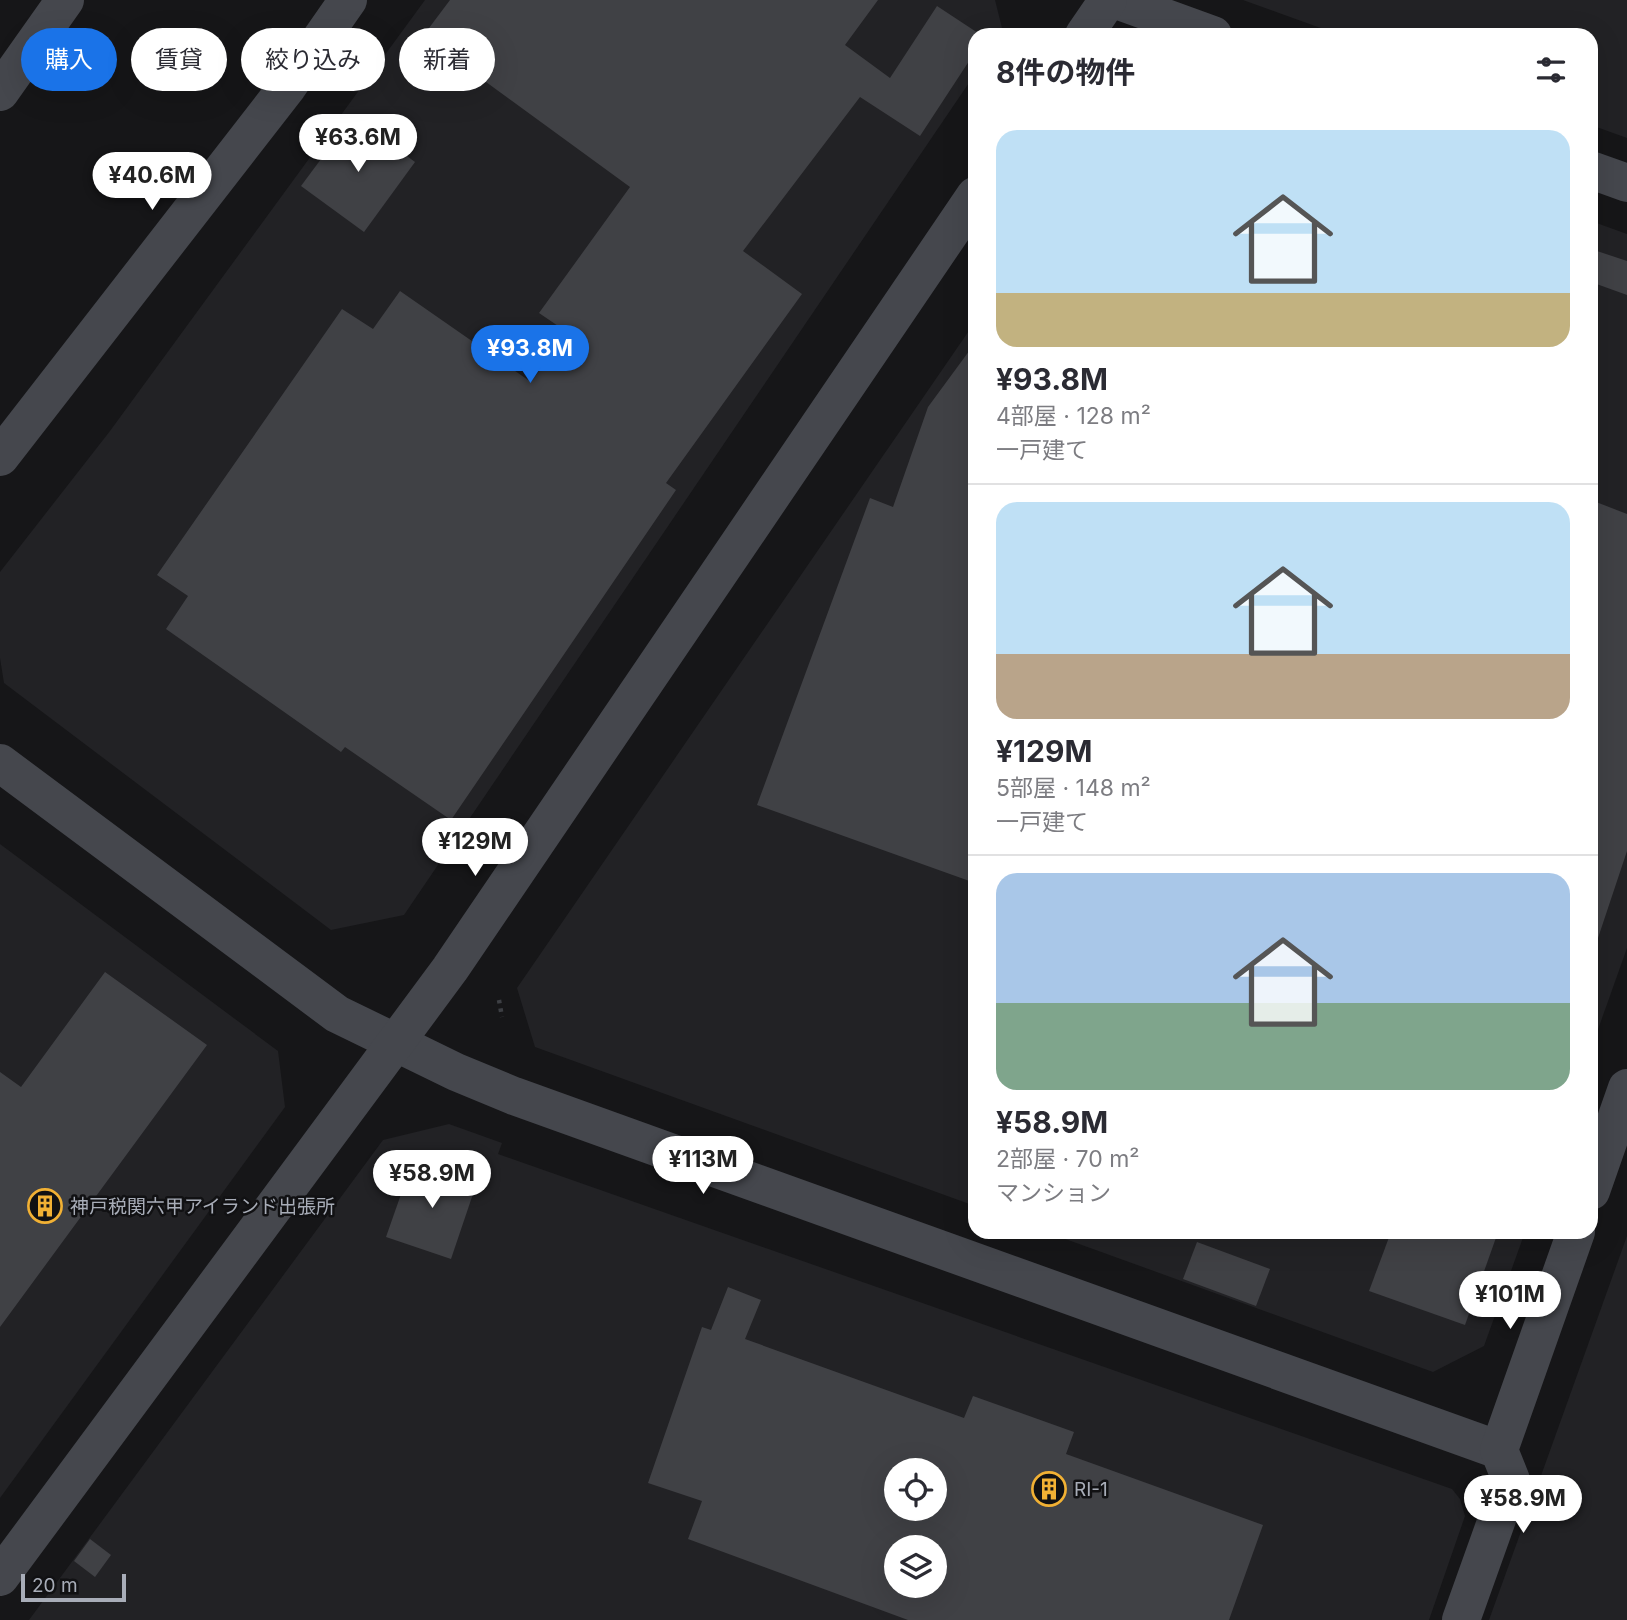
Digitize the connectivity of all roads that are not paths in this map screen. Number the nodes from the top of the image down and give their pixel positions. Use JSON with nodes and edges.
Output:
{"nodes":[{"id":1,"x":65,"y":0,"type":"edge"},
{"id":2,"x":348,"y":0,"type":"edge"},
{"id":3,"x":1108,"y":0,"type":"edge"},
{"id":4,"x":1116,"y":0,"type":"edge"},
{"id":5,"x":1089,"y":28,"type":"edge"},
{"id":6,"x":1194,"y":28,"type":"edge"},
{"id":7,"x":0,"y":92,"type":"edge"},
{"id":8,"x":1598,"y":173,"type":"edge"},
{"id":9,"x":1627,"y":183,"type":"edge"},
{"id":10,"x":968,"y":206,"type":"edge"},
{"id":11,"x":0,"y":457,"type":"edge"},
{"id":12,"x":0,"y":763,"type":"edge"},
{"id":13,"x":397,"y":1042,"type":"junction"},
{"id":14,"x":1627,"y":1088,"type":"edge"},
{"id":15,"x":1598,"y":1171,"type":"edge"},
{"id":16,"x":1574,"y":1239,"type":"edge"},
{"id":17,"x":1499,"y":1450,"type":"junction"},
{"id":18,"x":0,"y":1577,"type":"edge"},
{"id":19,"x":1461,"y":1620,"type":"edge"}],
"edges":[{"from":1,"to":7,"type":"street"},
{"from":2,"to":11,"type":"street"},
{"from":3,"to":5,"type":"street"},
{"from":4,"to":6,"type":"street"},
{"from":8,"to":9,"type":"street"},
{"from":10,"to":13,"type":"street"},
{"from":12,"to":13,"type":"street"},
{"from":13,"to":17,"type":"street"},
{"from":13,"to":18,"type":"street"},
{"from":14,"to":15,"type":"street"},
{"from":16,"to":17,"type":"street"},
{"from":17,"to":19,"type":"street"}]}
